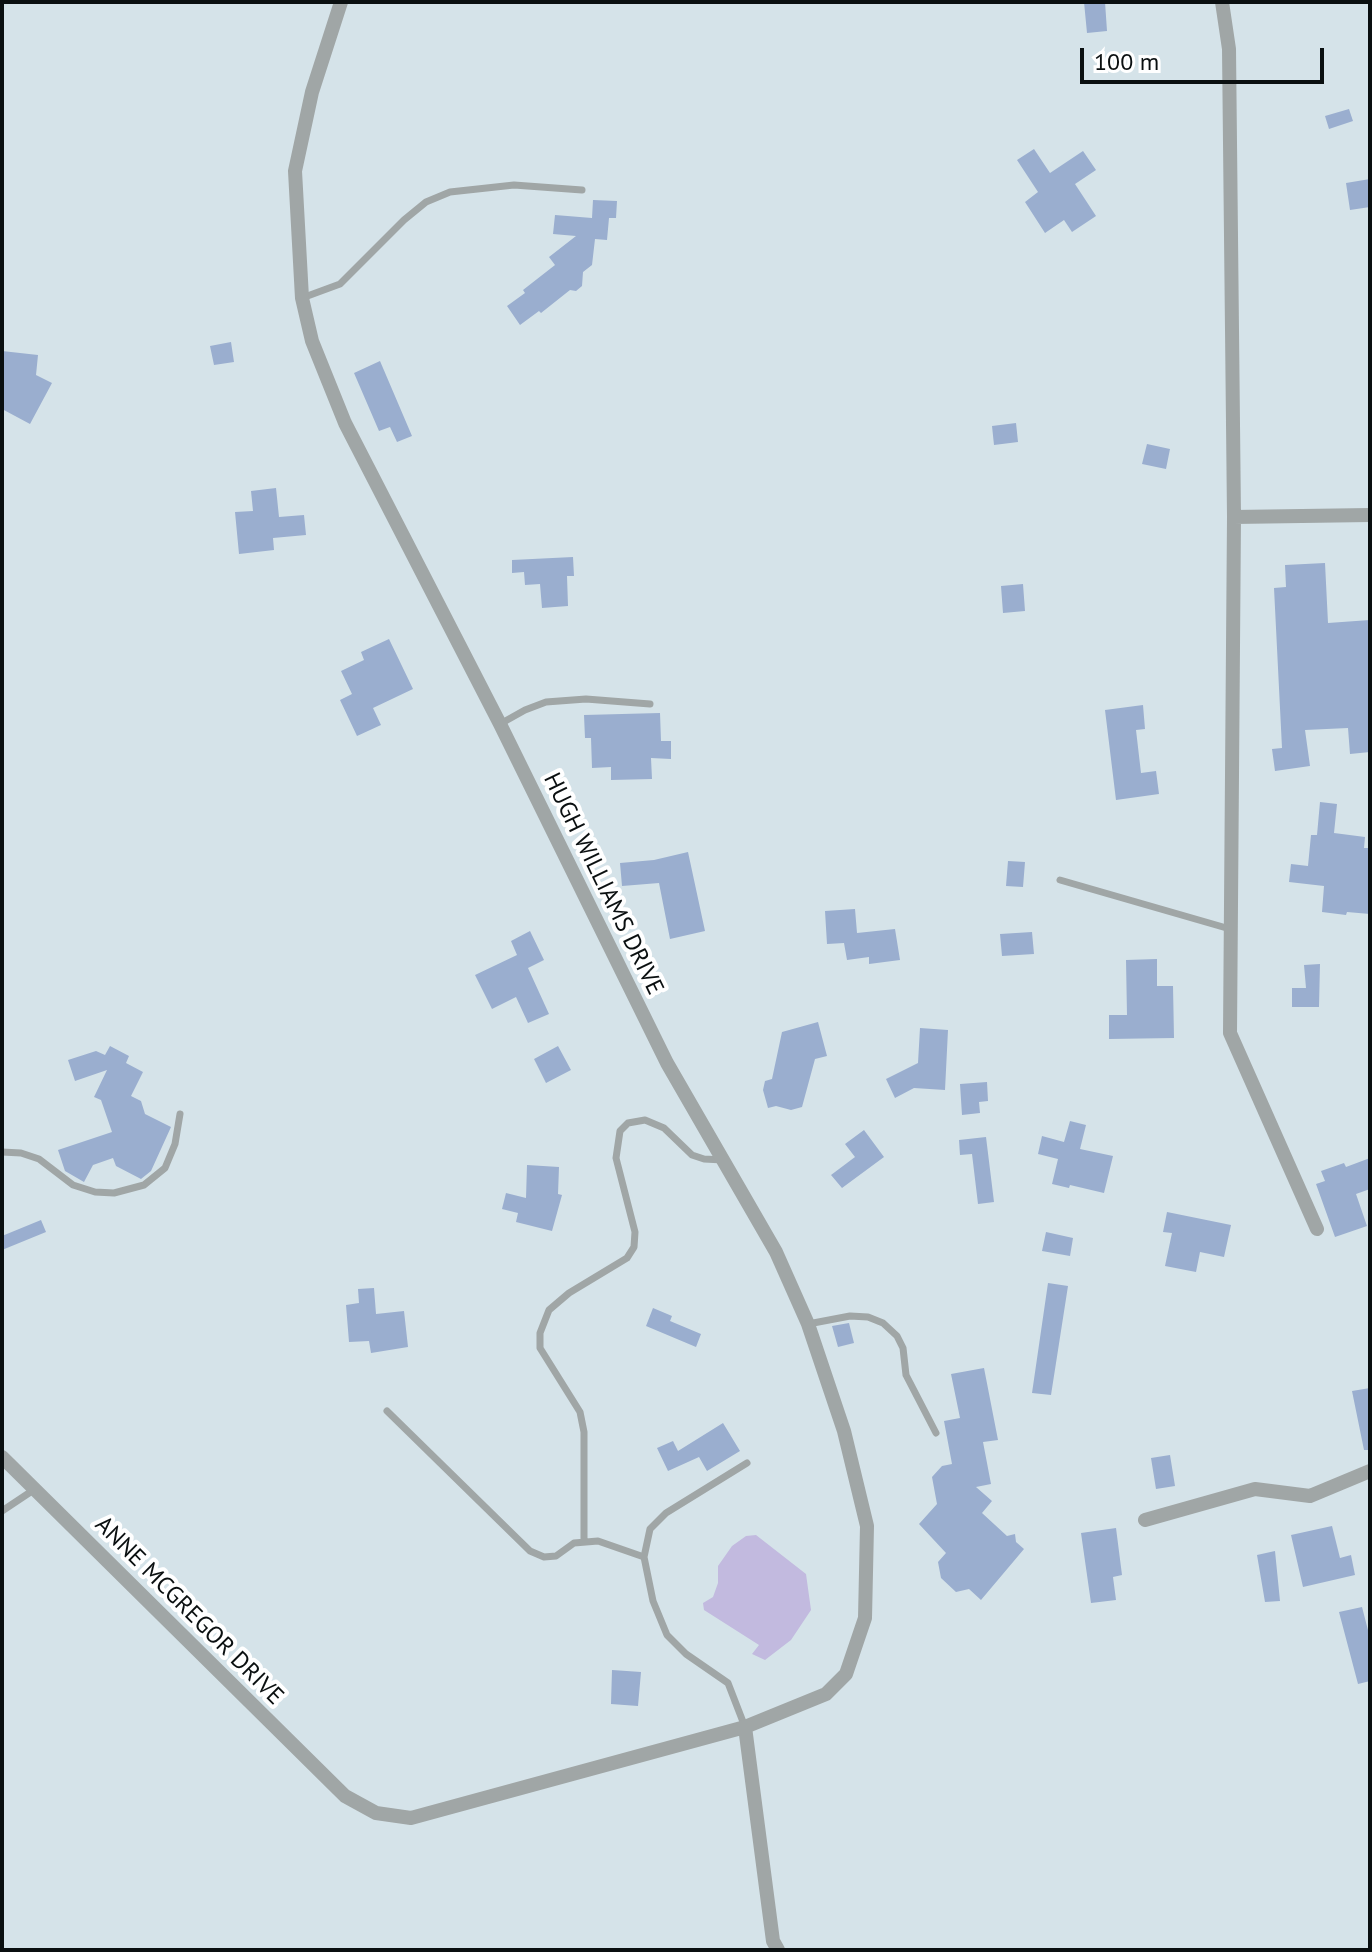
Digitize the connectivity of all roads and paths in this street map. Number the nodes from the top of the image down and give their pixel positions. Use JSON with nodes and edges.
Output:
{"nodes":[{"id":1,"x":341,"y":2,"type":"edge"},
{"id":2,"x":1222,"y":2,"type":"edge"},
{"id":3,"x":582,"y":190,"type":"dead end"},
{"id":4,"x":302,"y":298,"type":"junction"},
{"id":5,"x":1370,"y":515,"type":"edge"},
{"id":6,"x":1234,"y":517,"type":"junction"},
{"id":7,"x":650,"y":704,"type":"dead end"},
{"id":8,"x":500,"y":724,"type":"junction"},
{"id":9,"x":1060,"y":880,"type":"dead end"},
{"id":10,"x":1230,"y":929,"type":"junction"},
{"id":11,"x":180,"y":1114,"type":"dead end"},
{"id":12,"x":2,"y":1152,"type":"edge"},
{"id":13,"x":723,"y":1160,"type":"junction"},
{"id":14,"x":1317,"y":1229,"type":"dead end"},
{"id":15,"x":808,"y":1324,"type":"junction"},
{"id":16,"x":387,"y":1411,"type":"dead end"},
{"id":17,"x":936,"y":1433,"type":"dead end"},
{"id":18,"x":2,"y":1457,"type":"edge"},
{"id":19,"x":747,"y":1463,"type":"dead end"},
{"id":20,"x":1370,"y":1471,"type":"edge"},
{"id":21,"x":35,"y":1489,"type":"junction"},
{"id":22,"x":2,"y":1511,"type":"edge"},
{"id":23,"x":1145,"y":1520,"type":"dead end"},
{"id":24,"x":584,"y":1540,"type":"junction"},
{"id":25,"x":644,"y":1557,"type":"junction"},
{"id":26,"x":745,"y":1727,"type":"junction"},
{"id":27,"x":778,"y":1950,"type":"edge"}],
"edges":[{"from":1,"to":4,"type":"street","name":"HUGH WILLIAMS DRIVE"},
{"from":2,"to":6,"type":"street"},
{"from":3,"to":4,"type":"lane"},
{"from":4,"to":8,"type":"street","name":"HUGH WILLIAMS DRIVE"},
{"from":5,"to":6,"type":"street"},
{"from":6,"to":10,"type":"street"},
{"from":7,"to":8,"type":"lane"},
{"from":8,"to":13,"type":"street","name":"HUGH WILLIAMS DRIVE"},
{"from":9,"to":10,"type":"lane"},
{"from":10,"to":14,"type":"street"},
{"from":11,"to":12,"type":"lane"},
{"from":13,"to":15,"type":"street","name":"HUGH WILLIAMS DRIVE"},
{"from":13,"to":24,"type":"lane"},
{"from":15,"to":17,"type":"lane"},
{"from":15,"to":26,"type":"street","name":"HUGH WILLIAMS DRIVE"},
{"from":16,"to":24,"type":"lane"},
{"from":18,"to":21,"type":"street","name":"ANNE MCGREGOR DRIVE"},
{"from":19,"to":25,"type":"lane"},
{"from":20,"to":23,"type":"street"},
{"from":21,"to":22,"type":"lane"},
{"from":21,"to":26,"type":"street","name":"ANNE MCGREGOR DRIVE"},
{"from":24,"to":25,"type":"lane"},
{"from":25,"to":26,"type":"lane"},
{"from":26,"to":27,"type":"street"}]}
